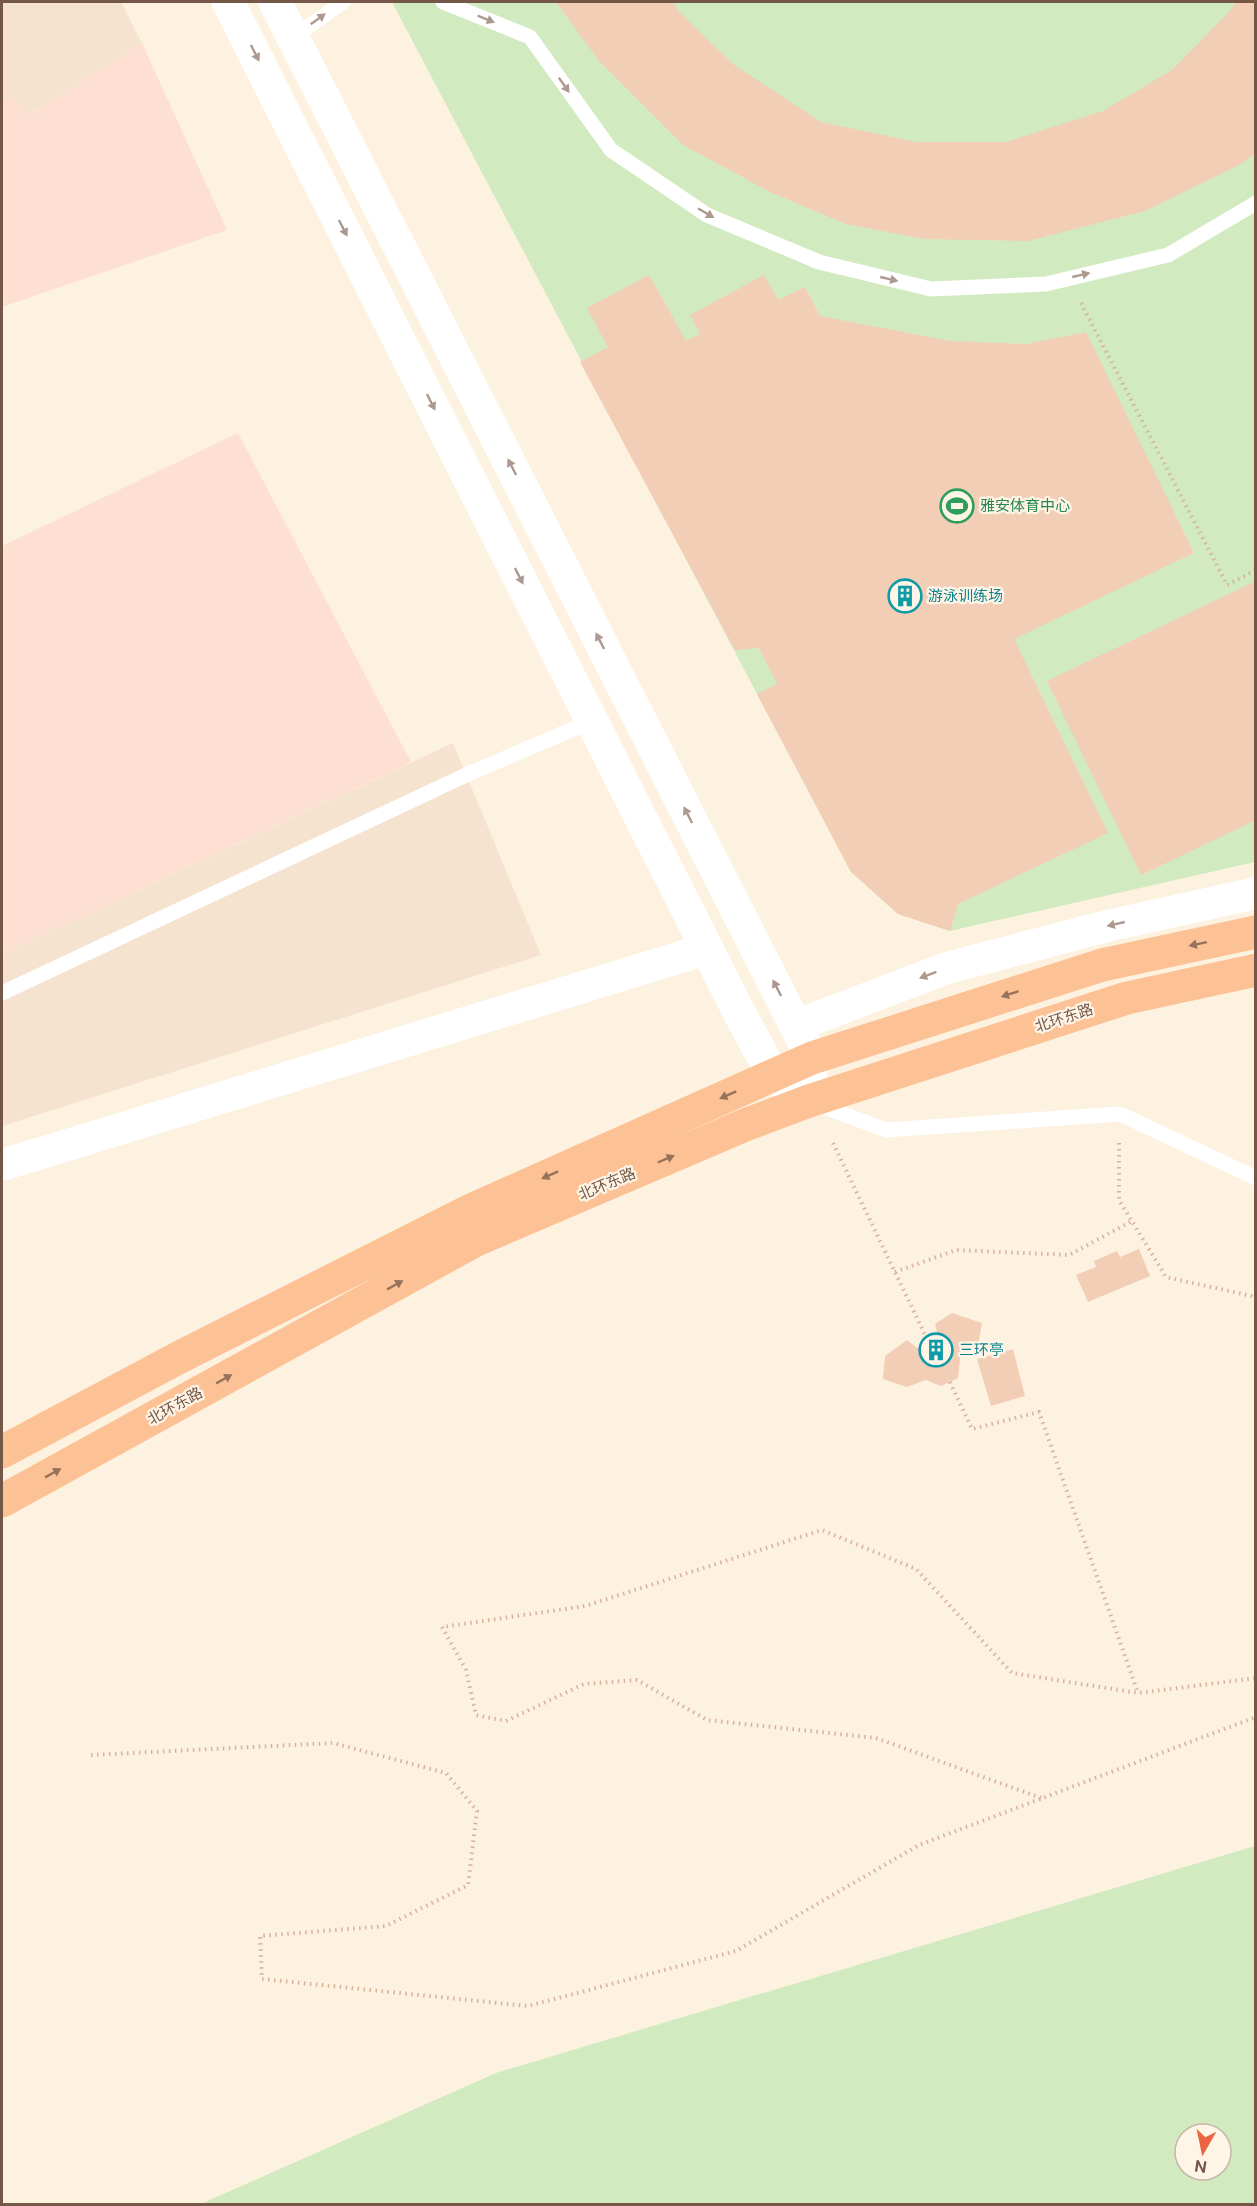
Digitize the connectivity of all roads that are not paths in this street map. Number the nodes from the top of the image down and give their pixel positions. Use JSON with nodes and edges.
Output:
{"nodes":[{"id":1,"x":228,"y":2,"type":"edge"},
{"id":2,"x":275,"y":2,"type":"edge"},
{"id":3,"x":343,"y":2,"type":"edge"},
{"id":4,"x":442,"y":2,"type":"edge"},
{"id":5,"x":294,"y":37,"type":"junction"},
{"id":6,"x":1256,"y":203,"type":"edge"},
{"id":7,"x":592,"y":721,"type":"junction"},
{"id":8,"x":1256,"y":893,"type":"edge"},
{"id":9,"x":1256,"y":932,"type":"edge"},
{"id":10,"x":707,"y":949,"type":"junction"},
{"id":11,"x":1256,"y":970,"type":"edge"},
{"id":12,"x":2,"y":993,"type":"edge"},
{"id":13,"x":795,"y":1026,"type":"junction"},
{"id":14,"x":812,"y":1058,"type":"junction"},
{"id":15,"x":773,"y":1075,"type":"junction"},
{"id":16,"x":809,"y":1101,"type":"junction"},
{"id":17,"x":2,"y":1165,"type":"edge"},
{"id":18,"x":1256,"y":1178,"type":"edge"},
{"id":19,"x":2,"y":1452,"type":"edge"},
{"id":20,"x":2,"y":1501,"type":"edge"}],
"edges":[{"from":1,"to":7,"type":"street","one_way":true},
{"from":2,"to":5,"type":"street"},
{"from":5,"to":3,"type":"lane","one_way":true},
{"from":4,"to":6,"type":"lane","one_way":true},
{"from":13,"to":5,"type":"street","one_way":true},
{"from":7,"to":10,"type":"street"},
{"from":7,"to":12,"type":"lane"},
{"from":8,"to":13,"type":"street","one_way":true},
{"from":9,"to":14,"type":"highway","name":"北环东路","one_way":true},
{"from":10,"to":15,"type":"street"},
{"from":10,"to":17,"type":"street"},
{"from":11,"to":16,"type":"highway","name":"北环东路"},
{"from":13,"to":14,"type":"street"},
{"from":14,"to":15,"type":"highway","name":"北环东路"},
{"from":14,"to":16,"type":"street"},
{"from":15,"to":16,"type":"street"},
{"from":15,"to":19,"type":"highway","name":"北环东路","one_way":true},
{"from":16,"to":18,"type":"lane"},
{"from":20,"to":16,"type":"highway","name":"北环东路","one_way":true}]}
